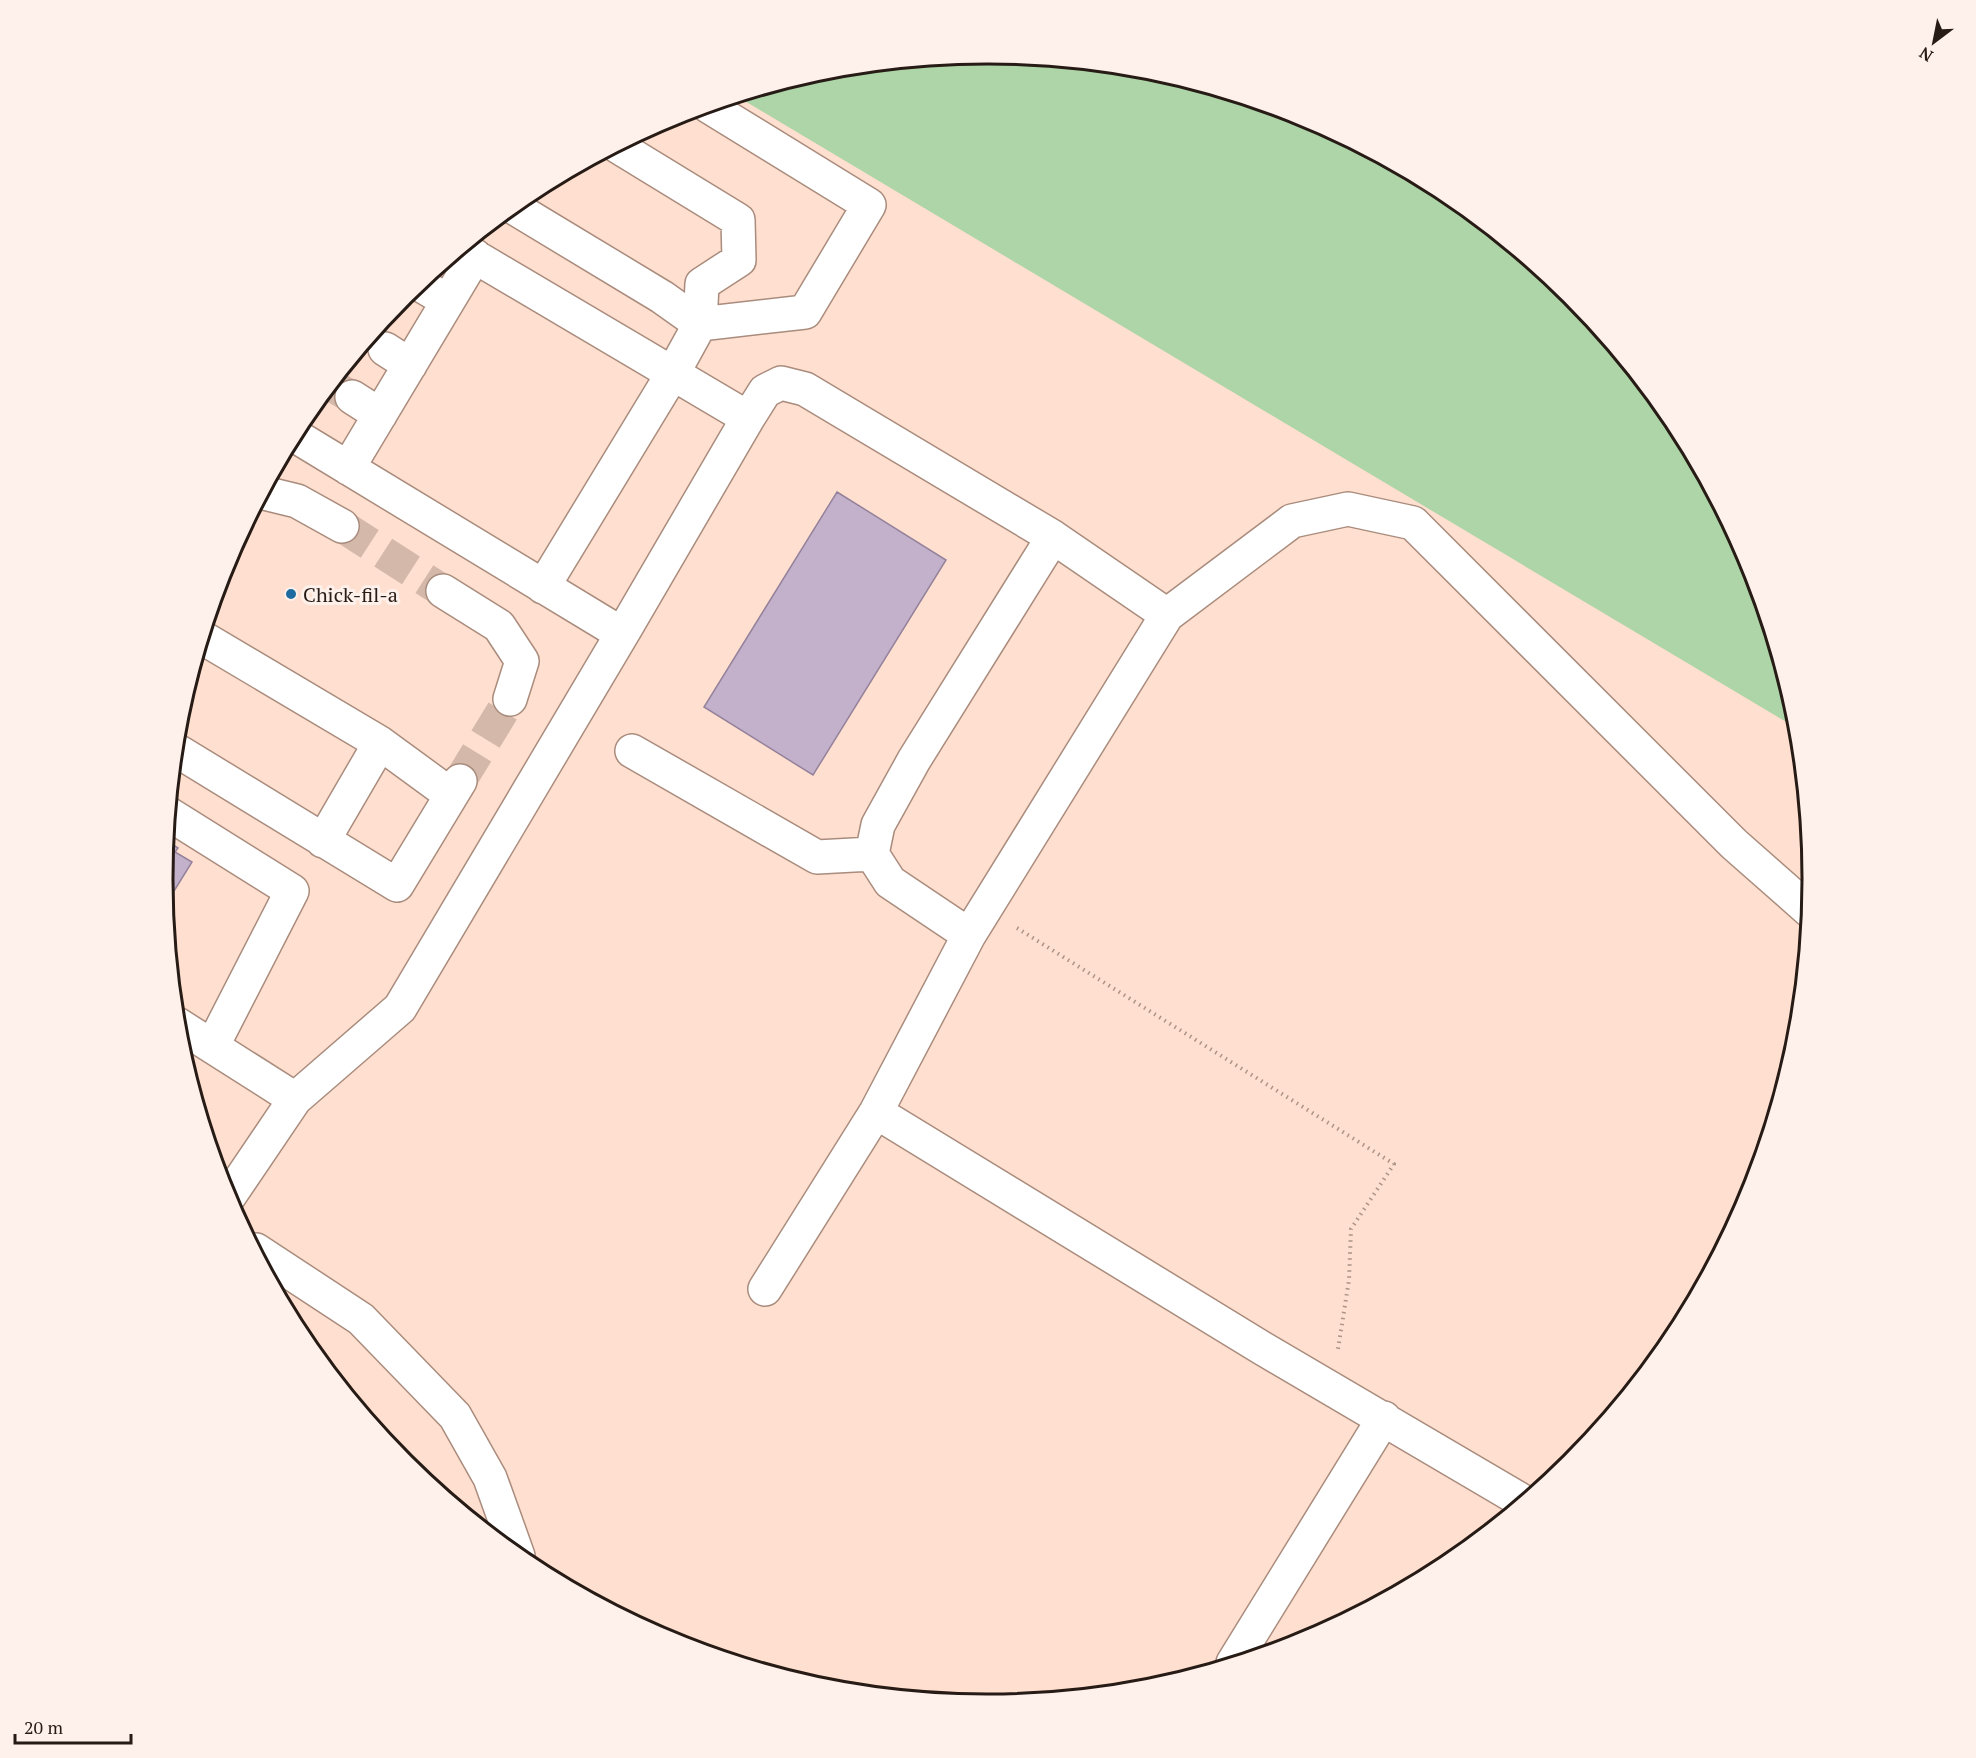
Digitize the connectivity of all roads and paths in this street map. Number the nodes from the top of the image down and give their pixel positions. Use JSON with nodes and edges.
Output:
{"nodes":[{"id":1,"x":717,"y":111,"type":"edge"},
{"id":2,"x":624,"y":150,"type":"edge"},
{"id":3,"x":521,"y":212,"type":"edge"},
{"id":4,"x":469,"y":252,"type":"edge"},
{"id":5,"x":427,"y":289,"type":"edge"},
{"id":6,"x":448,"y":301,"type":"junction"},
{"id":7,"x":700,"y":324,"type":"junction"},
{"id":8,"x":673,"y":373,"type":"junction"},
{"id":9,"x":352,"y":397,"type":"tunnel mouth"},
{"id":10,"x":380,"y":415,"type":"junction"},
{"id":11,"x":748,"y":418,"type":"junction"},
{"id":12,"x":302,"y":440,"type":"edge"},
{"id":13,"x":348,"y":468,"type":"junction"},
{"id":14,"x":271,"y":495,"type":"edge"},
{"id":15,"x":342,"y":526,"type":"tunnel mouth"},
{"id":16,"x":1053,"y":537,"type":"junction"},
{"id":17,"x":543,"y":587,"type":"junction"},
{"id":18,"x":443,"y":591,"type":"tunnel mouth"},
{"id":19,"x":1167,"y":615,"type":"junction"},
{"id":20,"x":622,"y":634,"type":"junction"},
{"id":21,"x":209,"y":642,"type":"edge"},
{"id":22,"x":510,"y":699,"type":"tunnel mouth"},
{"id":23,"x":380,"y":743,"type":"junction"},
{"id":24,"x":632,"y":751,"type":"dead end"},
{"id":25,"x":183,"y":754,"type":"edge"},
{"id":26,"x":176,"y":818,"type":"edge"},
{"id":27,"x":323,"y":841,"type":"junction"},
{"id":28,"x":872,"y":854,"type":"junction"},
{"id":29,"x":1802,"y":904,"type":"edge"},
{"id":30,"x":977,"y":922,"type":"junction"},
{"id":31,"x":188,"y":1030,"type":"edge"},
{"id":32,"x":213,"y":1045,"type":"junction"},
{"id":33,"x":295,"y":1099,"type":"junction"},
{"id":34,"x":876,"y":1112,"type":"junction"},
{"id":35,"x":235,"y":1188,"type":"edge"},
{"id":36,"x":267,"y":1257,"type":"edge"},
{"id":37,"x":765,"y":1289,"type":"dead end"},
{"id":38,"x":1332,"y":1388,"type":"junction"},
{"id":39,"x":1384,"y":1418,"type":"junction"},
{"id":40,"x":1517,"y":1498,"type":"edge"},
{"id":41,"x":512,"y":1539,"type":"edge"},
{"id":42,"x":1239,"y":1653,"type":"edge"}],
"edges":[{"from":1,"to":7,"type":"street"},
{"from":2,"to":7,"type":"street"},
{"from":3,"to":7,"type":"street"},
{"from":4,"to":6,"type":"street"},
{"from":4,"to":8,"type":"street"},
{"from":5,"to":6,"type":"street"},
{"from":6,"to":10,"type":"street"},
{"from":7,"to":8,"type":"street"},
{"from":8,"to":11,"type":"street"},
{"from":8,"to":17,"type":"street"},
{"from":9,"to":10,"type":"street"},
{"from":10,"to":13,"type":"street"},
{"from":11,"to":16,"type":"street"},
{"from":11,"to":20,"type":"street"},
{"from":12,"to":13,"type":"street"},
{"from":13,"to":17,"type":"street"},
{"from":14,"to":15,"type":"street"},
{"from":16,"to":19,"type":"street"},
{"from":16,"to":28,"type":"street"},
{"from":17,"to":20,"type":"street"},
{"from":18,"to":22,"type":"street"},
{"from":19,"to":29,"type":"street"},
{"from":19,"to":30,"type":"street"},
{"from":20,"to":33,"type":"street"},
{"from":21,"to":23,"type":"street"},
{"from":23,"to":27,"type":"street"},
{"from":23,"to":27,"type":"street"},
{"from":24,"to":28,"type":"street"},
{"from":25,"to":27,"type":"street"},
{"from":26,"to":32,"type":"street"},
{"from":28,"to":30,"type":"street"},
{"from":30,"to":34,"type":"street"},
{"from":30,"to":38,"type":"path"},
{"from":31,"to":32,"type":"street"},
{"from":32,"to":33,"type":"street"},
{"from":33,"to":35,"type":"street"},
{"from":34,"to":37,"type":"street"},
{"from":34,"to":38,"type":"street"},
{"from":36,"to":41,"type":"street"},
{"from":38,"to":39,"type":"street"},
{"from":39,"to":40,"type":"street"},
{"from":39,"to":42,"type":"street"}]}
